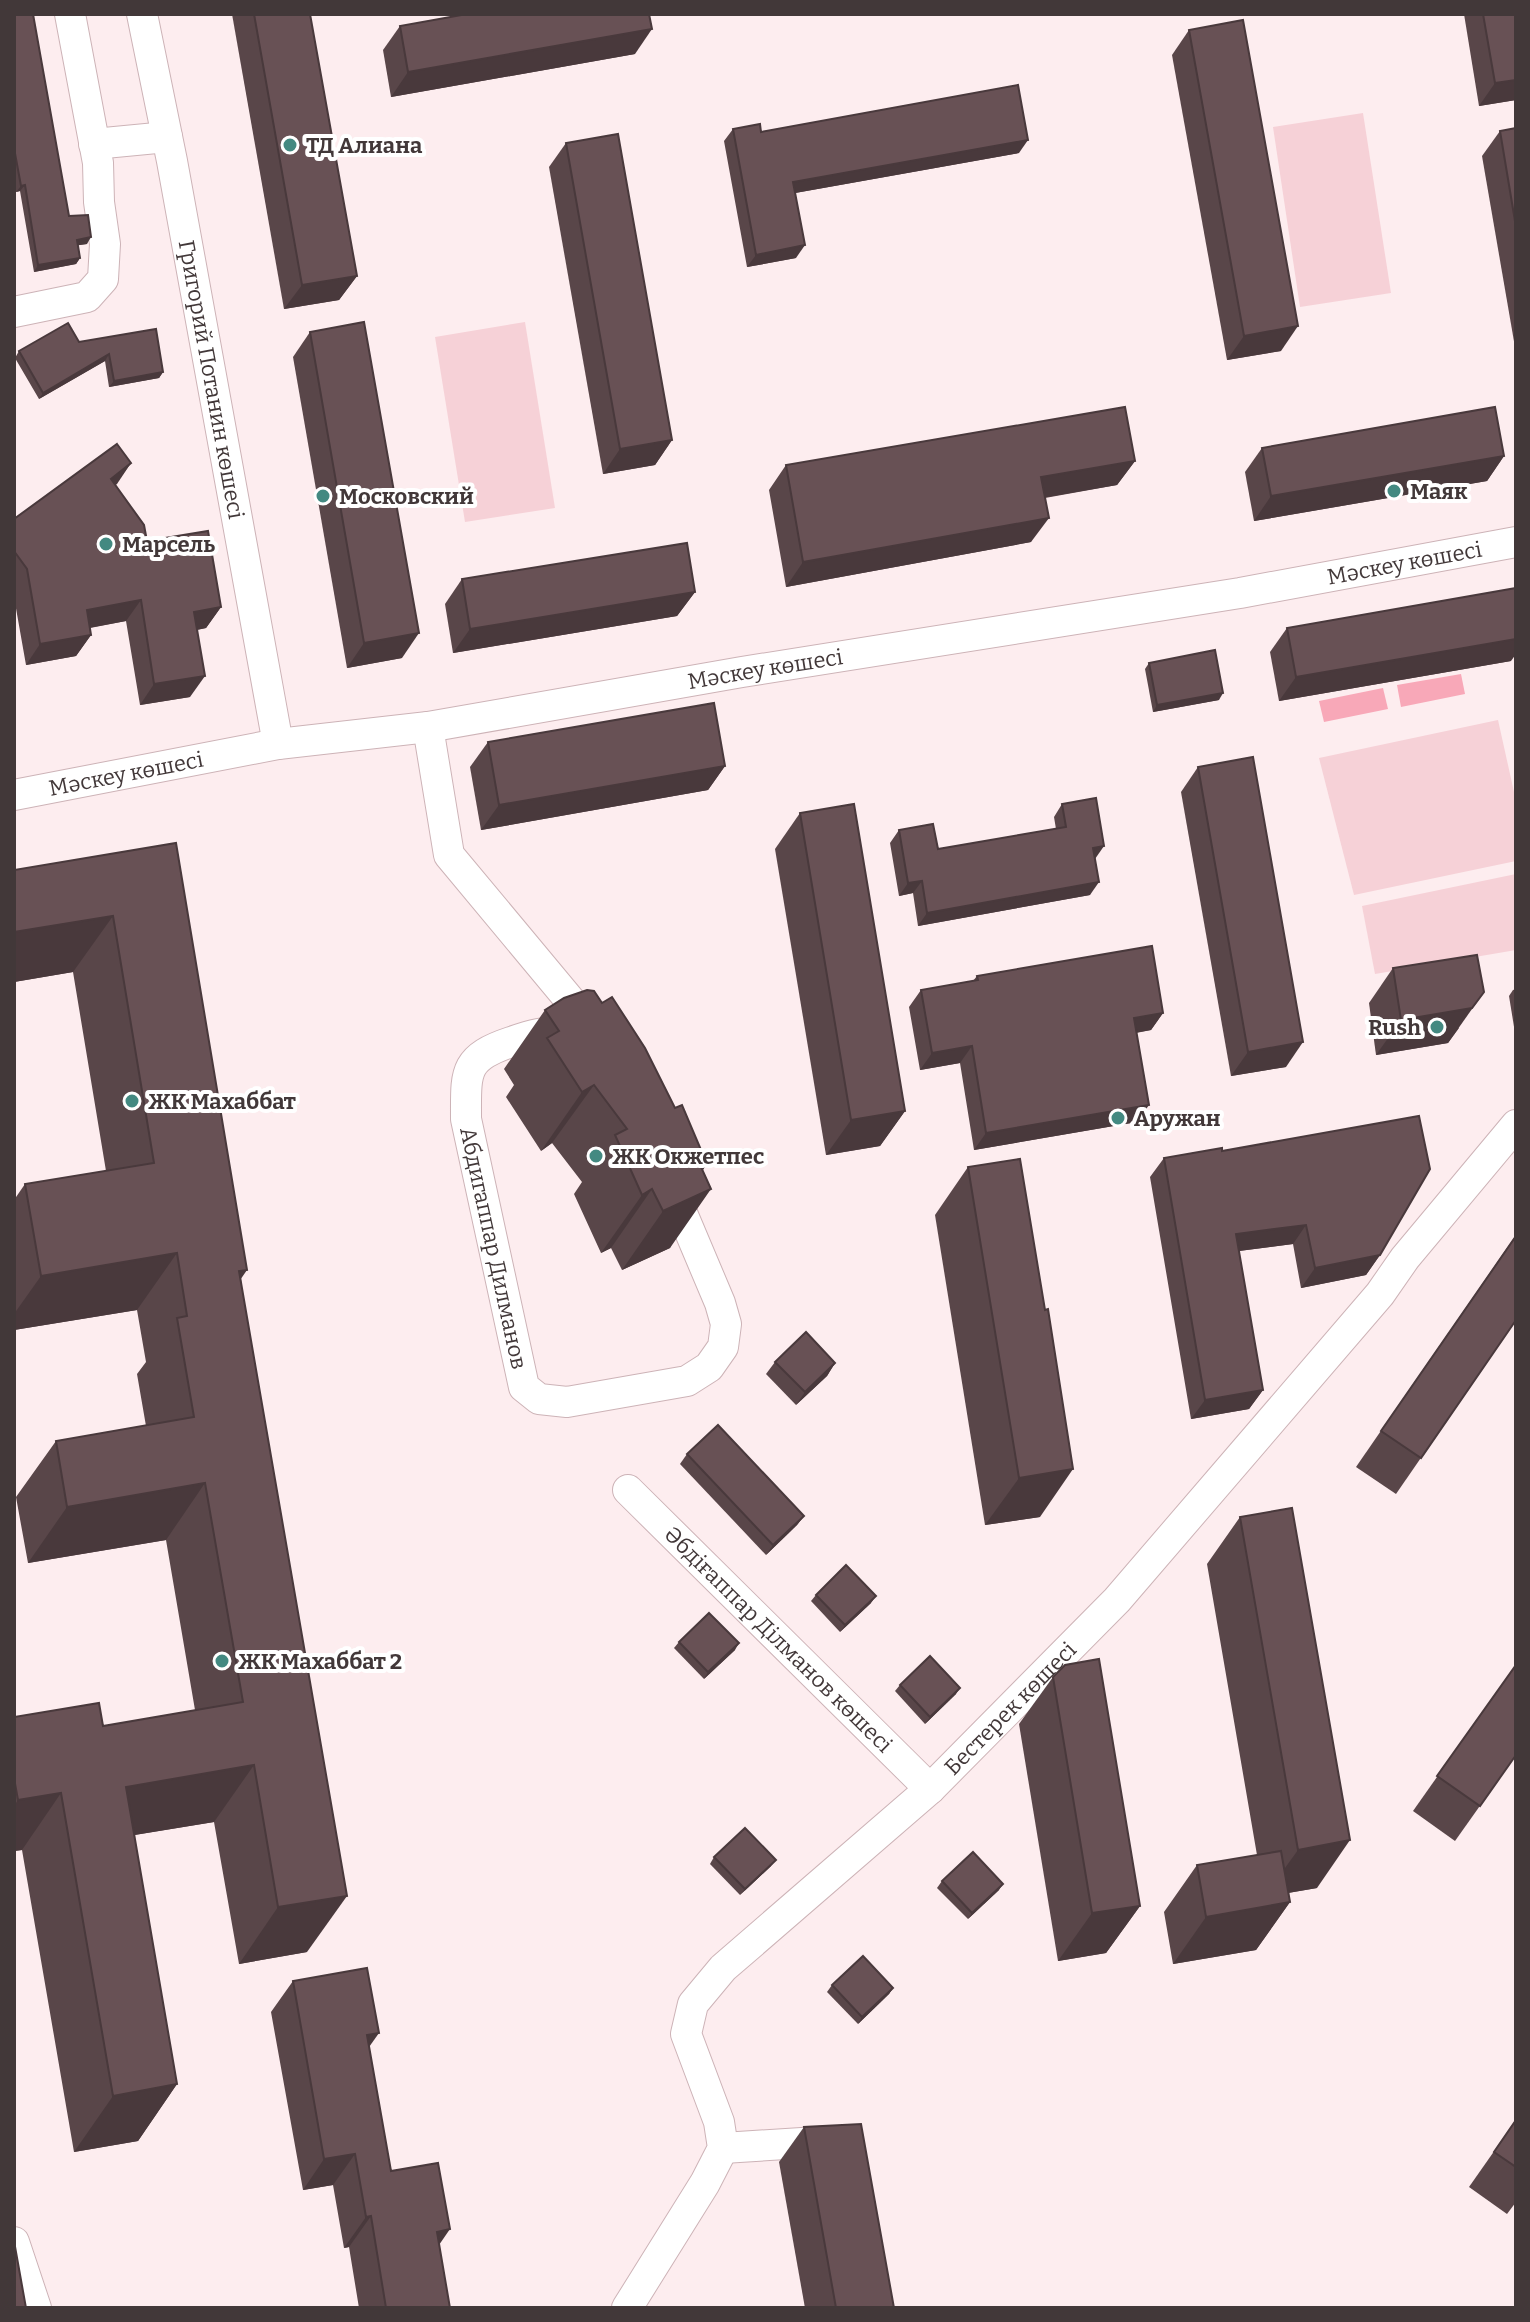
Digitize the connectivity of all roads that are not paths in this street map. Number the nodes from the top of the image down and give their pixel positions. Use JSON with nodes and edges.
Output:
{"nodes":[{"id":1,"x":70,"y":14,"type":"edge"},
{"id":2,"x":142,"y":14,"type":"edge"},
{"id":3,"x":167,"y":137,"type":"junction"},
{"id":4,"x":94,"y":144,"type":"junction"},
{"id":5,"x":14,"y":312,"type":"edge"},
{"id":6,"x":1516,"y":542,"type":"edge"},
{"id":7,"x":428,"y":727,"type":"junction"},
{"id":8,"x":278,"y":744,"type":"junction"},
{"id":9,"x":14,"y":795,"type":"edge"},
{"id":10,"x":1516,"y":1125,"type":"edge"},
{"id":11,"x":660,"y":1161,"type":"edge"},
{"id":12,"x":628,"y":1490,"type":"dead end"},
{"id":13,"x":930,"y":1789,"type":"junction"},
{"id":14,"x":847,"y":2140,"type":"edge"},
{"id":15,"x":723,"y":2148,"type":"junction"},
{"id":16,"x":14,"y":2242,"type":"edge"},
{"id":17,"x":36,"y":2308,"type":"edge"},
{"id":18,"x":627,"y":2308,"type":"edge"}],
"edges":[{"from":1,"to":4,"type":"street"},
{"from":2,"to":3,"type":"street","name":"Григорий Потанин көшесі"},
{"from":3,"to":4,"type":"street"},
{"from":3,"to":8,"type":"street","name":"Григорий Потанин көшесі"},
{"from":4,"to":5,"type":"street"},
{"from":6,"to":7,"type":"street","name":"Мәскеу көшесі"},
{"from":7,"to":8,"type":"street","name":"Мәскеу көшесі"},
{"from":7,"to":11,"type":"street","name":"Абдигаппар Дилманов"},
{"from":8,"to":9,"type":"street","name":"Мәскеу көшесі"},
{"from":10,"to":13,"type":"street","name":"Бестерек көшесі"},
{"from":12,"to":13,"type":"street","name":"Әбдіғаппар Ділманов көшесі"},
{"from":13,"to":15,"type":"street","name":"Бестерек көшесі"},
{"from":14,"to":15,"type":"street"},
{"from":15,"to":18,"type":"street"},
{"from":16,"to":17,"type":"street"}]}
